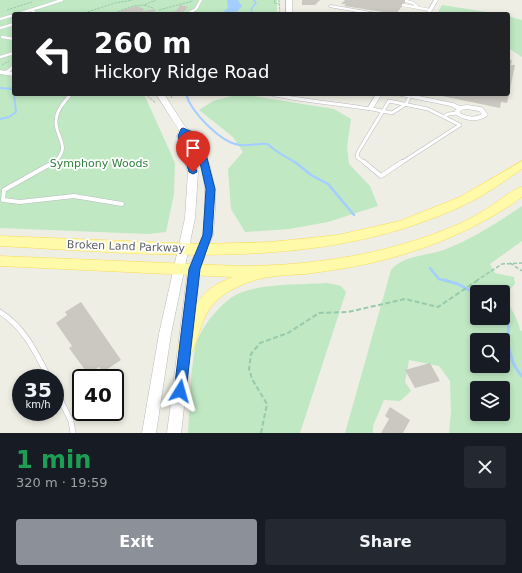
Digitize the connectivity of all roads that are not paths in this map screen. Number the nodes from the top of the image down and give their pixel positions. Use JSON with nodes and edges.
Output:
{"nodes":[{"id":1,"x":62,"y":0,"type":"edge"},
{"id":2,"x":201,"y":0,"type":"edge"},
{"id":3,"x":289,"y":0,"type":"edge"},
{"id":4,"x":436,"y":0,"type":"edge"},
{"id":5,"x":406,"y":1,"type":"edge"},
{"id":6,"x":403,"y":5,"type":"dead end"},
{"id":7,"x":330,"y":6,"type":"dead end"},
{"id":8,"x":419,"y":8,"type":"junction"},
{"id":9,"x":31,"y":10,"type":"junction"},
{"id":10,"x":24,"y":12,"type":"edge"},
{"id":11,"x":34,"y":12,"type":"edge"},
{"id":12,"x":191,"y":12,"type":"edge"},
{"id":13,"x":290,"y":12,"type":"edge"},
{"id":14,"x":367,"y":12,"type":"edge"},
{"id":15,"x":429,"y":12,"type":"edge"},
{"id":16,"x":12,"y":16,"type":"edge"},
{"id":17,"x":0,"y":19,"type":"edge"},
{"id":18,"x":12,"y":25,"type":"edge"},
{"id":19,"x":0,"y":28,"type":"edge"},
{"id":20,"x":2,"y":36,"type":"edge"},
{"id":21,"x":12,"y":38,"type":"edge"},
{"id":22,"x":12,"y":54,"type":"edge"},
{"id":23,"x":0,"y":57,"type":"edge"},
{"id":24,"x":12,"y":67,"type":"edge"},
{"id":25,"x":2,"y":71,"type":"edge"},
{"id":26,"x":12,"y":74,"type":"edge"},
{"id":27,"x":68,"y":96,"type":"edge"},
{"id":28,"x":161,"y":96,"type":"edge"},
{"id":29,"x":280,"y":96,"type":"edge"},
{"id":30,"x":378,"y":96,"type":"edge"},
{"id":31,"x":410,"y":96,"type":"joint"},
{"id":32,"x":406,"y":104,"type":"junction"},
{"id":33,"x":370,"y":109,"type":"junction"},
{"id":34,"x":458,"y":110,"type":"joint"},
{"id":35,"x":382,"y":112,"type":"junction"},
{"id":36,"x":444,"y":117,"type":"junction"},
{"id":37,"x":183,"y":130,"type":"junction"},
{"id":38,"x":522,"y":164,"type":"edge"},
{"id":39,"x":522,"y":191,"type":"edge"},
{"id":40,"x":122,"y":204,"type":"dead end"},
{"id":41,"x":0,"y":241,"type":"edge"},
{"id":42,"x":183,"y":248,"type":"junction"},
{"id":43,"x":202,"y":248,"type":"junction"},
{"id":44,"x":0,"y":261,"type":"edge"},
{"id":45,"x":178,"y":268,"type":"junction"},
{"id":46,"x":194,"y":269,"type":"junction"},
{"id":47,"x":268,"y":271,"type":"junction"},
{"id":48,"x":0,"y":312,"type":"edge"},
{"id":49,"x":185,"y":349,"type":"junction"},
{"id":50,"x":44,"y":369,"type":"edge"},
{"id":51,"x":64,"y":407,"type":"edge"},
{"id":52,"x":73,"y":433,"type":"edge"},
{"id":53,"x":149,"y":433,"type":"edge"},
{"id":54,"x":174,"y":433,"type":"edge"}],
"edges":[{"from":1,"to":9,"type":"lane"},
{"from":2,"to":12,"type":"lane"},
{"from":3,"to":13,"type":"street"},
{"from":4,"to":15,"type":"street"},
{"from":5,"to":8,"type":"lane"},
{"from":6,"to":8,"type":"lane"},
{"from":7,"to":14,"type":"street"},
{"from":8,"to":15,"type":"lane"},
{"from":9,"to":10,"type":"lane"},
{"from":9,"to":11,"type":"lane"},
{"from":16,"to":17,"type":"lane"},
{"from":18,"to":19,"type":"lane"},
{"from":20,"to":21,"type":"lane"},
{"from":22,"to":23,"type":"lane"},
{"from":24,"to":25,"type":"lane"},
{"from":25,"to":26,"type":"street"},
{"from":27,"to":40,"type":"lane"},
{"from":28,"to":37,"type":"street"},
{"from":29,"to":33,"type":"lane"},
{"from":30,"to":33,"type":"street"},
{"from":31,"to":32,"type":"lane"},
{"from":31,"to":34,"type":"street"},
{"from":32,"to":35,"type":"lane"},
{"from":32,"to":35,"type":"lane"},
{"from":32,"to":36,"type":"lane"},
{"from":33,"to":35,"type":"lane"},
{"from":34,"to":36,"type":"lane"},
{"from":35,"to":36,"type":"lane"},
{"from":37,"to":42,"type":"street"},
{"from":37,"to":43,"type":"street"},
{"from":38,"to":43,"type":"main road","name":"Broken Land Parkway"},
{"from":39,"to":47,"type":"main road","name":"Broken Land Parkway"},
{"from":41,"to":42,"type":"main road","name":"Broken Land Parkway"},
{"from":42,"to":43,"type":"main road","name":"Broken Land Parkway"},
{"from":42,"to":45,"type":"street"},
{"from":43,"to":46,"type":"street"},
{"from":44,"to":45,"type":"main road","name":"Broken Land Parkway"},
{"from":45,"to":46,"type":"main road","name":"Broken Land Parkway"},
{"from":45,"to":53,"type":"street"},
{"from":46,"to":47,"type":"main road","name":"Broken Land Parkway"},
{"from":46,"to":49,"type":"street"},
{"from":47,"to":49,"type":"main road"},
{"from":48,"to":50,"type":"lane"},
{"from":49,"to":54,"type":"street"},
{"from":51,"to":52,"type":"lane"}]}
